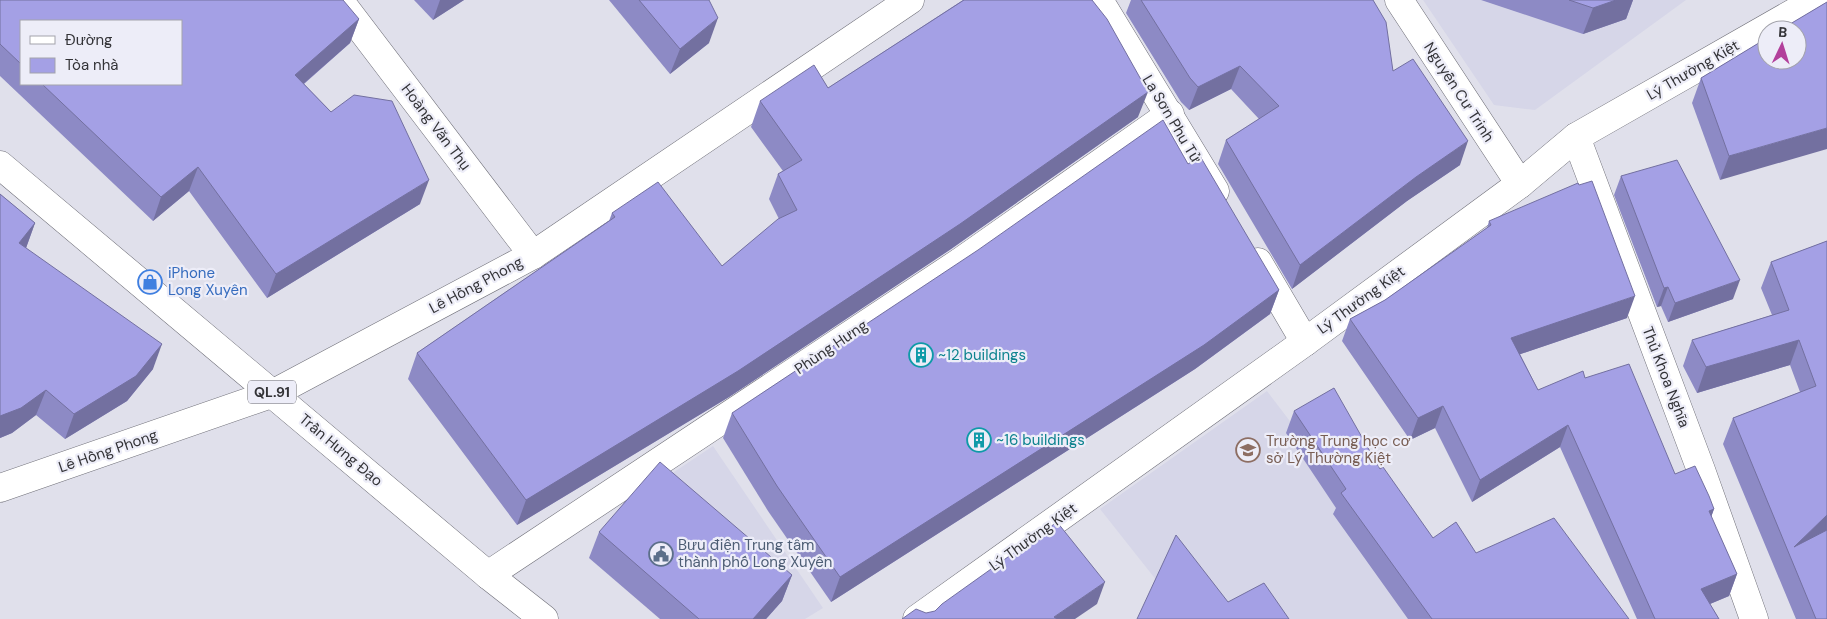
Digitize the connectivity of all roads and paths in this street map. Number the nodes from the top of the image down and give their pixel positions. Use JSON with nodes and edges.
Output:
{"nodes":[{"id":1,"x":339,"y":0,"type":"edge"},
{"id":2,"x":910,"y":0,"type":"edge"},
{"id":3,"x":1099,"y":0,"type":"edge"},
{"id":4,"x":1399,"y":0,"type":"edge"},
{"id":5,"x":1816,"y":0,"type":"edge"},
{"id":6,"x":1170,"y":114,"type":"junction"},
{"id":7,"x":1576,"y":137,"type":"junction"},
{"id":8,"x":0,"y":165,"type":"edge"},
{"id":9,"x":1520,"y":184,"type":"junction"},
{"id":10,"x":1230,"y":215,"type":"edge"},
{"id":11,"x":1245,"y":240,"type":"edge"},
{"id":12,"x":533,"y":255,"type":"junction"},
{"id":13,"x":1305,"y":342,"type":"junction"},
{"id":14,"x":274,"y":393,"type":"junction"},
{"id":15,"x":0,"y":488,"type":"edge"},
{"id":16,"x":488,"y":575,"type":"junction"},
{"id":17,"x":544,"y":619,"type":"edge"},
{"id":18,"x":918,"y":619,"type":"edge"},
{"id":19,"x":1754,"y":619,"type":"edge"}],
"edges":[{"from":1,"to":12,"type":"main road","name":"Hoàng Văn Thụ"},
{"from":2,"to":12,"type":"main road","name":"Lê Hồng Phong"},
{"from":3,"to":6,"type":"main road","name":"La Sơn Phu Tử"},
{"from":4,"to":9,"type":"main road","name":"Nguyễn Cư Trinh"},
{"from":5,"to":7,"type":"main road","name":"Lý Thường Kiệt"},
{"from":6,"to":10,"type":"main road","name":"La Sơn Phu Tử"},
{"from":6,"to":16,"type":"main road","name":"Phùng Hưng"},
{"from":7,"to":9,"type":"main road","name":"Lý Thường Kiệt"},
{"from":7,"to":19,"type":"main road","name":"Thủ Khoa Nghĩa"},
{"from":8,"to":14,"type":"main road","name":"Trần Hưng Đạo","number":"QL.91"},
{"from":9,"to":13,"type":"main road","name":"Lý Thường Kiệt"},
{"from":11,"to":13,"type":"main road"},
{"from":12,"to":14,"type":"main road","name":"Lê Hồng Phong"},
{"from":13,"to":18,"type":"main road","name":"Lý Thường Kiệt"},
{"from":14,"to":15,"type":"main road","name":"Lê Hồng Phong"},
{"from":14,"to":16,"type":"main road","name":"Trần Hưng Đạo","number":"QL.91"},
{"from":16,"to":17,"type":"main road","name":"Trần Hưng Đạo","number":"QL.91"}]}
